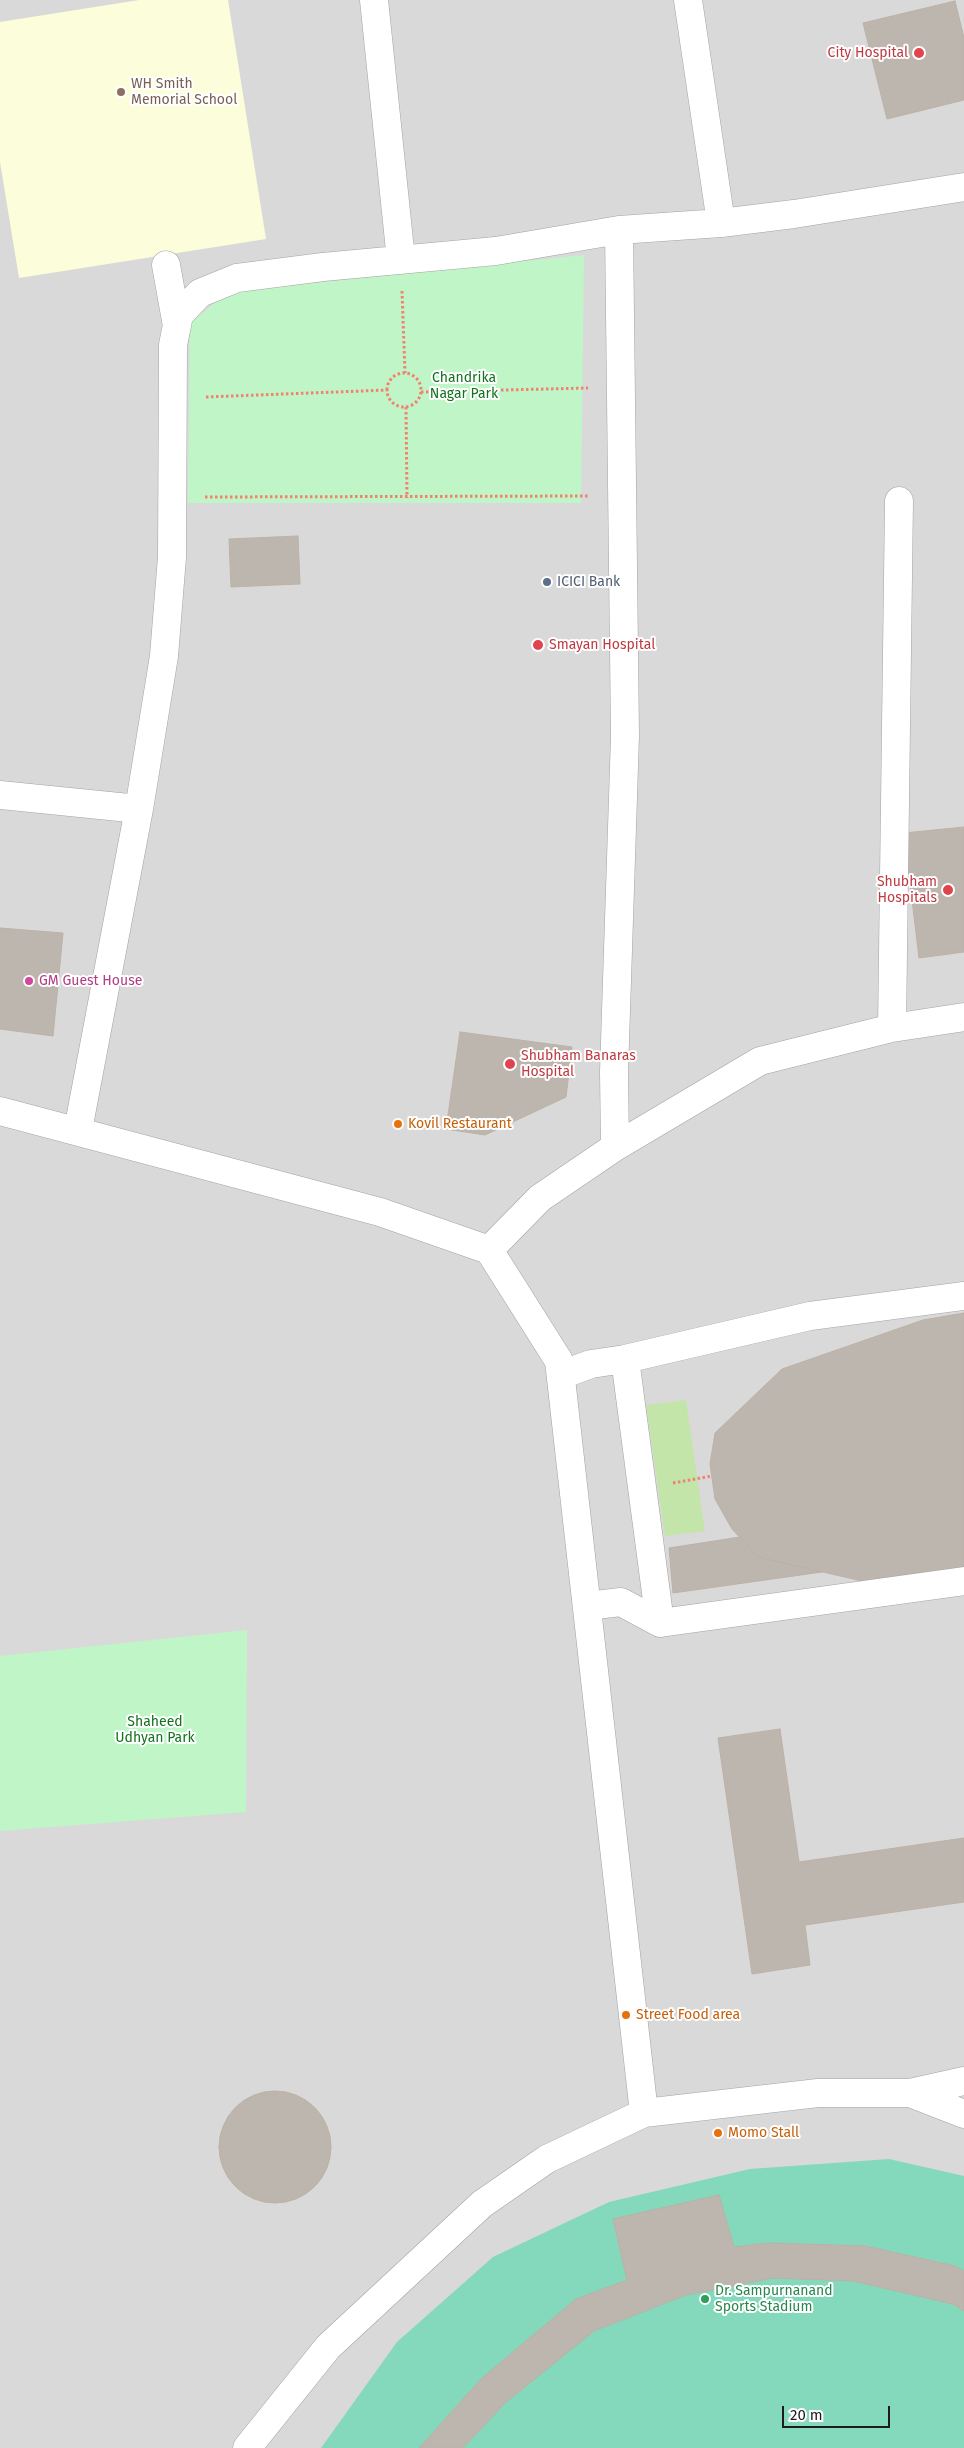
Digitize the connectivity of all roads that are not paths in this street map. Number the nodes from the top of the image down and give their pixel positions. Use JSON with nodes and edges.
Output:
{"nodes":[{"id":1,"x":374,"y":0,"type":"edge"},
{"id":2,"x":688,"y":0,"type":"edge"},
{"id":3,"x":964,"y":187,"type":"edge"},
{"id":4,"x":721,"y":223,"type":"junction"},
{"id":5,"x":620,"y":230,"type":"junction"},
{"id":6,"x":401,"y":260,"type":"junction"},
{"id":7,"x":166,"y":265,"type":"dead end"},
{"id":8,"x":177,"y":326,"type":"junction"},
{"id":9,"x":898,"y":501,"type":"dead end"},
{"id":10,"x":0,"y":795,"type":"edge"},
{"id":11,"x":139,"y":809,"type":"junction"},
{"id":12,"x":964,"y":1017,"type":"edge"},
{"id":13,"x":892,"y":1028,"type":"junction"},
{"id":14,"x":0,"y":1111,"type":"edge"},
{"id":15,"x":78,"y":1130,"type":"junction"},
{"id":16,"x":615,"y":1147,"type":"junction"},
{"id":17,"x":489,"y":1250,"type":"junction"},
{"id":18,"x":964,"y":1296,"type":"edge"},
{"id":19,"x":624,"y":1360,"type":"junction"},
{"id":20,"x":560,"y":1376,"type":"junction"},
{"id":21,"x":964,"y":1581,"type":"edge"},
{"id":22,"x":587,"y":1606,"type":"junction"},
{"id":23,"x":660,"y":1623,"type":"junction"},
{"id":24,"x":964,"y":2081,"type":"edge"},
{"id":25,"x":910,"y":2093,"type":"junction"},
{"id":26,"x":644,"y":2113,"type":"junction"},
{"id":27,"x":964,"y":2114,"type":"edge"},
{"id":28,"x":247,"y":2448,"type":"edge"}],
"edges":[{"from":1,"to":6,"type":"street"},
{"from":2,"to":4,"type":"street"},
{"from":3,"to":4,"type":"street"},
{"from":4,"to":5,"type":"street"},
{"from":5,"to":6,"type":"street"},
{"from":5,"to":16,"type":"street"},
{"from":6,"to":8,"type":"street"},
{"from":7,"to":8,"type":"street"},
{"from":8,"to":11,"type":"street"},
{"from":9,"to":13,"type":"street"},
{"from":10,"to":11,"type":"street"},
{"from":11,"to":15,"type":"street"},
{"from":12,"to":13,"type":"street"},
{"from":13,"to":16,"type":"street"},
{"from":14,"to":15,"type":"street"},
{"from":15,"to":17,"type":"street"},
{"from":16,"to":17,"type":"street"},
{"from":17,"to":20,"type":"street"},
{"from":18,"to":19,"type":"street"},
{"from":19,"to":20,"type":"street"},
{"from":19,"to":23,"type":"street"},
{"from":20,"to":22,"type":"street"},
{"from":21,"to":23,"type":"street"},
{"from":22,"to":23,"type":"street"},
{"from":22,"to":26,"type":"street"},
{"from":24,"to":25,"type":"street"},
{"from":25,"to":26,"type":"street"},
{"from":25,"to":27,"type":"street"},
{"from":26,"to":28,"type":"street"}]}
